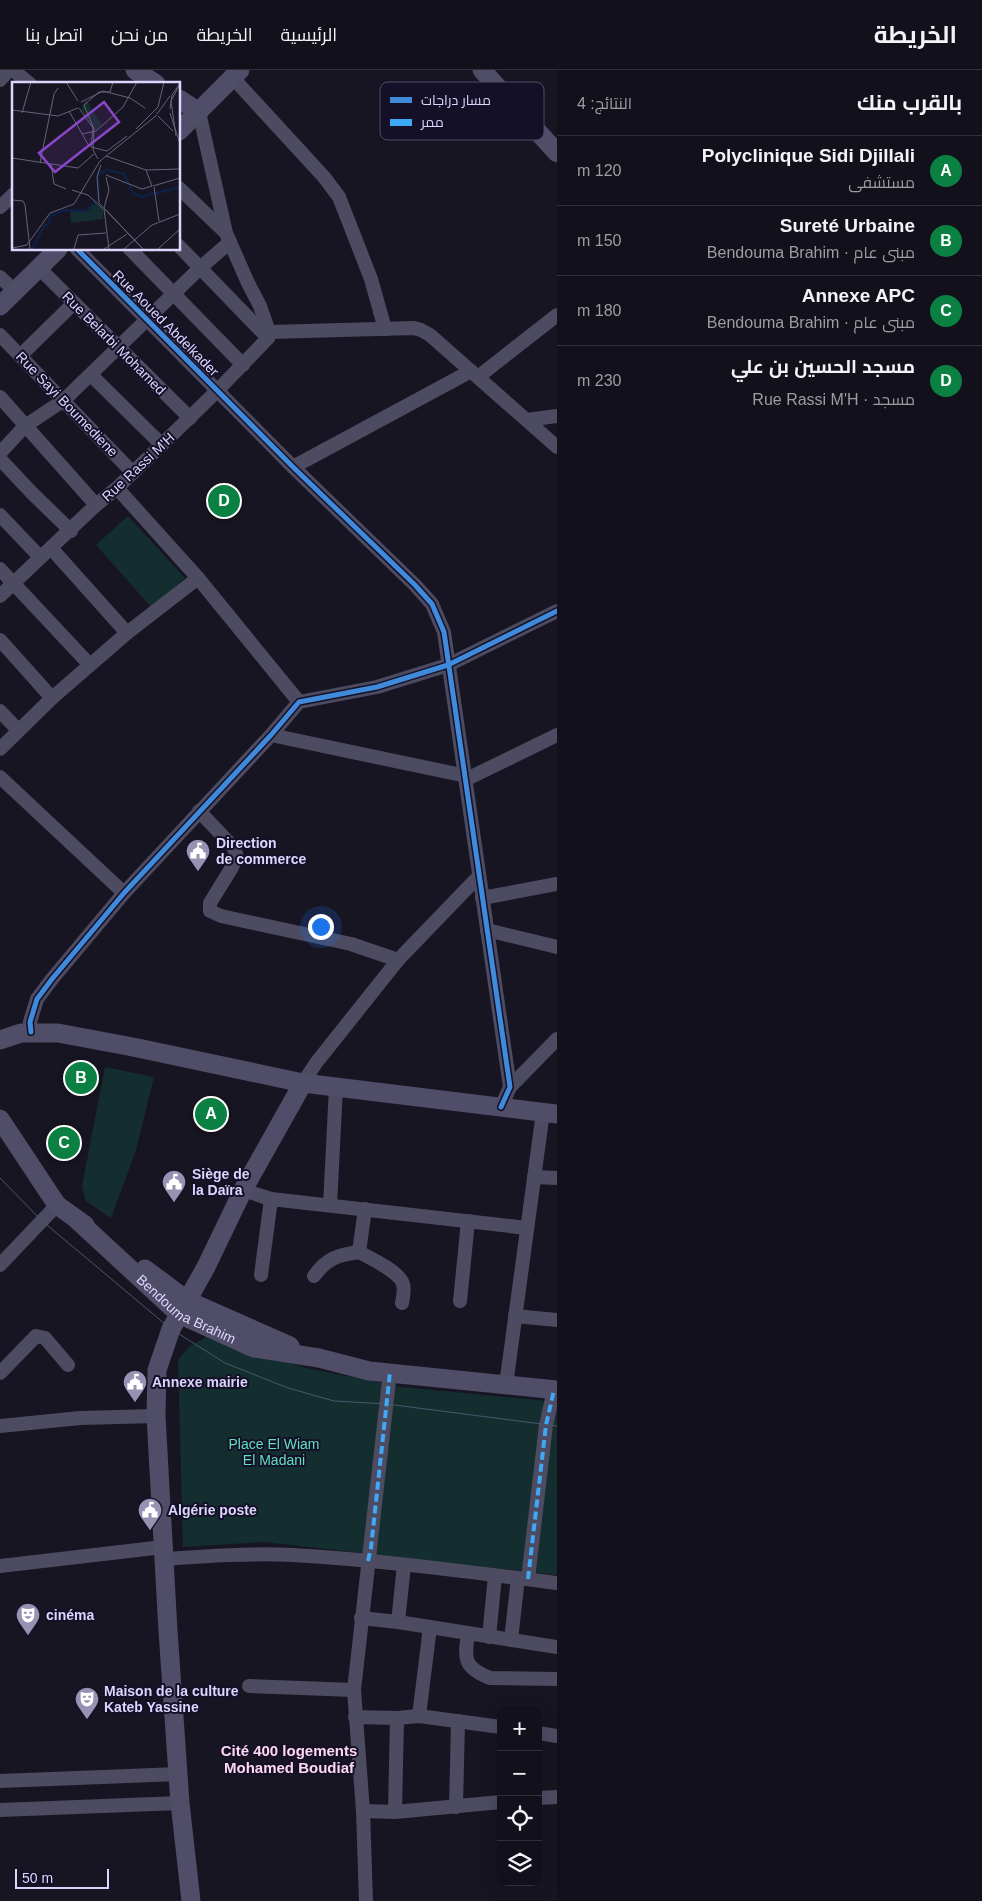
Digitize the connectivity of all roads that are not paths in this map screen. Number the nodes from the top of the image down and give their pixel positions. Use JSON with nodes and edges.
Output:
{"nodes":[{"id":1,"x":9,"y":70,"type":"edge"},
{"id":2,"x":13,"y":70,"type":"edge"},
{"id":3,"x":135,"y":70,"type":"edge"},
{"id":4,"x":482,"y":70,"type":"edge"},
{"id":5,"x":236,"y":74,"type":"edge"},
{"id":6,"x":0,"y":80,"type":"edge"},
{"id":7,"x":28,"y":82,"type":"edge"},
{"id":8,"x":153,"y":82,"type":"edge"},
{"id":9,"x":493,"y":82,"type":"edge"},
{"id":10,"x":180,"y":100,"type":"edge"},
{"id":11,"x":199,"y":112,"type":"junction"},
{"id":12,"x":180,"y":130,"type":"edge"},
{"id":13,"x":544,"y":139,"type":"edge"},
{"id":14,"x":557,"y":153,"type":"edge"},
{"id":15,"x":180,"y":189,"type":"edge"},
{"id":16,"x":12,"y":196,"type":"edge"},
{"id":17,"x":0,"y":207,"type":"edge"},
{"id":18,"x":228,"y":238,"type":"junction"},
{"id":19,"x":180,"y":247,"type":"edge"},
{"id":20,"x":57,"y":250,"type":"edge"},
{"id":21,"x":78,"y":250,"type":"edge"},
{"id":22,"x":131,"y":250,"type":"edge"},
{"id":23,"x":39,"y":268,"type":"junction"},
{"id":24,"x":200,"y":268,"type":"junction"},
{"id":25,"x":0,"y":277,"type":"edge"},
{"id":26,"x":15,"y":292,"type":"junction"},
{"id":27,"x":174,"y":293,"type":"junction"},
{"id":28,"x":74,"y":303,"type":"junction"},
{"id":29,"x":0,"y":306,"type":"edge"},
{"id":30,"x":557,"y":315,"type":"edge"},
{"id":31,"x":147,"y":320,"type":"junction"},
{"id":32,"x":385,"y":329,"type":"junction"},
{"id":33,"x":0,"y":334,"type":"edge"},
{"id":34,"x":269,"y":335,"type":"junction"},
{"id":35,"x":118,"y":348,"type":"junction"},
{"id":36,"x":20,"y":356,"type":"junction"},
{"id":37,"x":243,"y":365,"type":"junction"},
{"id":38,"x":91,"y":374,"type":"junction"},
{"id":39,"x":475,"y":374,"type":"junction"},
{"id":40,"x":217,"y":391,"type":"junction"},
{"id":41,"x":0,"y":397,"type":"edge"},
{"id":42,"x":64,"y":400,"type":"junction"},
{"id":43,"x":557,"y":416,"type":"edge"},
{"id":44,"x":190,"y":418,"type":"junction"},
{"id":45,"x":527,"y":420,"type":"junction"},
{"id":46,"x":25,"y":426,"type":"junction"},
{"id":47,"x":162,"y":445,"type":"junction"},
{"id":48,"x":557,"y":446,"type":"edge"},
{"id":49,"x":0,"y":453,"type":"edge"},
{"id":50,"x":0,"y":458,"type":"edge"},
{"id":51,"x":293,"y":467,"type":"junction"},
{"id":52,"x":133,"y":473,"type":"junction"},
{"id":53,"x":117,"y":488,"type":"junction"},
{"id":54,"x":96,"y":505,"type":"junction"},
{"id":55,"x":0,"y":515,"type":"edge"},
{"id":56,"x":70,"y":530,"type":"junction"},
{"id":57,"x":45,"y":553,"type":"junction"},
{"id":58,"x":0,"y":569,"type":"edge"},
{"id":59,"x":198,"y":578,"type":"junction"},
{"id":60,"x":13,"y":582,"type":"junction"},
{"id":61,"x":0,"y":596,"type":"edge"},
{"id":62,"x":557,"y":611,"type":"edge"},
{"id":63,"x":127,"y":633,"type":"junction"},
{"id":64,"x":0,"y":640,"type":"edge"},
{"id":65,"x":89,"y":664,"type":"junction"},
{"id":66,"x":448,"y":665,"type":"junction"},
{"id":67,"x":52,"y":698,"type":"junction"},
{"id":68,"x":299,"y":702,"type":"junction"},
{"id":69,"x":0,"y":711,"type":"edge"},
{"id":70,"x":18,"y":730,"type":"junction"},
{"id":71,"x":272,"y":735,"type":"junction"},
{"id":72,"x":557,"y":735,"type":"edge"},
{"id":73,"x":0,"y":749,"type":"edge"},
{"id":74,"x":0,"y":777,"type":"edge"},
{"id":75,"x":464,"y":777,"type":"junction"},
{"id":76,"x":199,"y":811,"type":"junction"},
{"id":77,"x":479,"y":876,"type":"junction"},
{"id":78,"x":557,"y":884,"type":"edge"},
{"id":79,"x":124,"y":893,"type":"junction"},
{"id":80,"x":482,"y":898,"type":"junction"},
{"id":81,"x":487,"y":930,"type":"junction"},
{"id":82,"x":557,"y":947,"type":"edge"},
{"id":83,"x":398,"y":960,"type":"junction"},
{"id":84,"x":0,"y":1028,"type":"edge"},
{"id":85,"x":26,"y":1033,"type":"junction"},
{"id":86,"x":557,"y":1039,"type":"edge"},
{"id":87,"x":0,"y":1040,"type":"edge"},
{"id":88,"x":303,"y":1083,"type":"junction"},
{"id":89,"x":336,"y":1087,"type":"junction"},
{"id":90,"x":510,"y":1087,"type":"junction"},
{"id":91,"x":501,"y":1107,"type":"junction"},
{"id":92,"x":550,"y":1113,"type":"edge"},
{"id":93,"x":1,"y":1119,"type":"edge"},
{"id":94,"x":534,"y":1177,"type":"junction"},
{"id":95,"x":557,"y":1178,"type":"edge"},
{"id":96,"x":243,"y":1190,"type":"junction"},
{"id":97,"x":271,"y":1199,"type":"junction"},
{"id":98,"x":57,"y":1205,"type":"junction"},
{"id":99,"x":330,"y":1205,"type":"junction"},
{"id":100,"x":365,"y":1209,"type":"junction"},
{"id":101,"x":468,"y":1221,"type":"junction"},
{"id":102,"x":528,"y":1228,"type":"junction"},
{"id":103,"x":359,"y":1252,"type":"junction"},
{"id":104,"x":0,"y":1265,"type":"edge"},
{"id":105,"x":261,"y":1275,"type":"dead end"},
{"id":106,"x":314,"y":1276,"type":"dead end"},
{"id":107,"x":460,"y":1301,"type":"dead end"},
{"id":108,"x":402,"y":1303,"type":"dead end"},
{"id":109,"x":183,"y":1307,"type":"junction"},
{"id":110,"x":515,"y":1316,"type":"junction"},
{"id":111,"x":557,"y":1320,"type":"edge"},
{"id":112,"x":68,"y":1365,"type":"dead end"},
{"id":113,"x":390,"y":1372,"type":"junction"},
{"id":114,"x":0,"y":1373,"type":"edge"},
{"id":115,"x":506,"y":1385,"type":"junction"},
{"id":116,"x":556,"y":1390,"type":"edge"},
{"id":117,"x":156,"y":1416,"type":"junction"},
{"id":118,"x":0,"y":1426,"type":"edge"},
{"id":119,"x":164,"y":1553,"type":"junction"},
{"id":120,"x":368,"y":1561,"type":"junction"},
{"id":121,"x":404,"y":1565,"type":"junction"},
{"id":122,"x":0,"y":1566,"type":"edge"},
{"id":123,"x":496,"y":1576,"type":"junction"},
{"id":124,"x":523,"y":1579,"type":"junction"},
{"id":125,"x":557,"y":1583,"type":"edge"},
{"id":126,"x":361,"y":1618,"type":"junction"},
{"id":127,"x":398,"y":1622,"type":"junction"},
{"id":128,"x":430,"y":1627,"type":"junction"},
{"id":129,"x":468,"y":1634,"type":"junction"},
{"id":130,"x":489,"y":1637,"type":"junction"},
{"id":131,"x":511,"y":1640,"type":"junction"},
{"id":132,"x":557,"y":1647,"type":"edge"},
{"id":133,"x":557,"y":1679,"type":"edge"},
{"id":134,"x":249,"y":1686,"type":"dead end"},
{"id":135,"x":354,"y":1690,"type":"junction"},
{"id":136,"x":419,"y":1716,"type":"junction"},
{"id":137,"x":355,"y":1717,"type":"junction"},
{"id":138,"x":397,"y":1718,"type":"junction"},
{"id":139,"x":458,"y":1721,"type":"junction"},
{"id":140,"x":497,"y":1726,"type":"edge"},
{"id":141,"x":542,"y":1734,"type":"edge"},
{"id":142,"x":557,"y":1736,"type":"edge"},
{"id":143,"x":178,"y":1774,"type":"junction"},
{"id":144,"x":0,"y":1781,"type":"edge"},
{"id":145,"x":557,"y":1797,"type":"edge"},
{"id":146,"x":542,"y":1798,"type":"edge"},
{"id":147,"x":180,"y":1803,"type":"junction"},
{"id":148,"x":497,"y":1803,"type":"edge"},
{"id":149,"x":456,"y":1808,"type":"junction"},
{"id":150,"x":0,"y":1810,"type":"edge"},
{"id":151,"x":362,"y":1811,"type":"junction"},
{"id":152,"x":396,"y":1812,"type":"junction"},
{"id":153,"x":191,"y":1901,"type":"edge"},
{"id":154,"x":366,"y":1901,"type":"edge"}],
"edges":[{"from":1,"to":6,"type":"street"},
{"from":2,"to":7,"type":"street"},
{"from":3,"to":8,"type":"main road"},
{"from":4,"to":9,"type":"main road"},
{"from":5,"to":11,"type":"main road"},
{"from":5,"to":32,"type":"street"},
{"from":10,"to":11,"type":"main road"},
{"from":11,"to":12,"type":"main road"},
{"from":11,"to":18,"type":"street"},
{"from":13,"to":14,"type":"main road"},
{"from":15,"to":18,"type":"street"},
{"from":16,"to":17,"type":"street"},
{"from":18,"to":24,"type":"street"},
{"from":18,"to":34,"type":"street"},
{"from":19,"to":24,"type":"street"},
{"from":20,"to":23,"type":"main road"},
{"from":21,"to":31,"type":"street","name":"Rue Aoued Abdelkader"},
{"from":22,"to":27,"type":"street"},
{"from":23,"to":26,"type":"main road"},
{"from":23,"to":28,"type":"street","name":"Rue Belarbi Mohamed"},
{"from":24,"to":27,"type":"street"},
{"from":24,"to":34,"type":"street"},
{"from":25,"to":26,"type":"street"},
{"from":26,"to":29,"type":"main road"},
{"from":27,"to":31,"type":"street"},
{"from":27,"to":37,"type":"street"},
{"from":28,"to":35,"type":"street","name":"Rue Belarbi Mohamed"},
{"from":28,"to":36,"type":"street"},
{"from":30,"to":39,"type":"street"},
{"from":31,"to":35,"type":"street"},
{"from":31,"to":40,"type":"street","name":"Rue Aoued Abdelkader"},
{"from":32,"to":34,"type":"street"},
{"from":32,"to":39,"type":"street"},
{"from":33,"to":36,"type":"street","name":"Rue Sayi Boumediene"},
{"from":34,"to":37,"type":"street","name":"Rue Rassi M'H"},
{"from":35,"to":38,"type":"street"},
{"from":35,"to":44,"type":"street","name":"Rue Belarbi Mohamed"},
{"from":36,"to":42,"type":"street","name":"Rue Sayi Boumediene"},
{"from":37,"to":40,"type":"street","name":"Rue Rassi M'H"},
{"from":38,"to":42,"type":"street"},
{"from":38,"to":47,"type":"street"},
{"from":39,"to":45,"type":"street"},
{"from":39,"to":51,"type":"street"},
{"from":40,"to":44,"type":"street","name":"Rue Rassi M'H"},
{"from":40,"to":51,"type":"street","name":"Rue Aoued Abdelkader"},
{"from":41,"to":46,"type":"street"},
{"from":42,"to":46,"type":"street"},
{"from":42,"to":52,"type":"street","name":"Rue Sayi Boumediene"},
{"from":43,"to":45,"type":"street"},
{"from":44,"to":47,"type":"street","name":"Rue Rassi M'H"},
{"from":45,"to":48,"type":"street"},
{"from":46,"to":49,"type":"street"},
{"from":46,"to":54,"type":"street"},
{"from":47,"to":52,"type":"street","name":"Rue Rassi M'H"},
{"from":50,"to":56,"type":"street"},
{"from":51,"to":66,"type":"street","name":"Rue Aoued Abdelkader"},
{"from":52,"to":53,"type":"street","name":"Rue Rassi M'H"},
{"from":53,"to":54,"type":"street","name":"Rue Rassi M'H"},
{"from":53,"to":59,"type":"street"},
{"from":54,"to":56,"type":"street","name":"Rue Rassi M'H"},
{"from":55,"to":57,"type":"street"},
{"from":56,"to":57,"type":"street","name":"Rue Rassi M'H"},
{"from":57,"to":60,"type":"street","name":"Rue Rassi M'H"},
{"from":57,"to":63,"type":"street"},
{"from":58,"to":60,"type":"street"},
{"from":59,"to":63,"type":"street"},
{"from":59,"to":68,"type":"street"},
{"from":60,"to":61,"type":"street","name":"Rue Rassi M'H"},
{"from":60,"to":65,"type":"street"},
{"from":62,"to":66,"type":"street"},
{"from":63,"to":65,"type":"street"},
{"from":64,"to":67,"type":"street"},
{"from":65,"to":67,"type":"street"},
{"from":66,"to":68,"type":"street"},
{"from":66,"to":75,"type":"street","name":"Rue Aoued Abdelkader"},
{"from":67,"to":70,"type":"street"},
{"from":68,"to":71,"type":"street"},
{"from":69,"to":70,"type":"street"},
{"from":70,"to":73,"type":"street"},
{"from":71,"to":75,"type":"street"},
{"from":71,"to":76,"type":"street"},
{"from":72,"to":75,"type":"street"},
{"from":74,"to":79,"type":"street"},
{"from":75,"to":77,"type":"street","name":"Rue Aoued Abdelkader"},
{"from":76,"to":79,"type":"street"},
{"from":76,"to":83,"type":"street"},
{"from":77,"to":80,"type":"street","name":"Rue Aoued Abdelkader"},
{"from":77,"to":83,"type":"street"},
{"from":78,"to":80,"type":"street"},
{"from":79,"to":85,"type":"street"},
{"from":80,"to":81,"type":"street","name":"Rue Aoued Abdelkader"},
{"from":81,"to":82,"type":"street"},
{"from":81,"to":90,"type":"street","name":"Rue Aoued Abdelkader"},
{"from":83,"to":88,"type":"street"},
{"from":84,"to":85,"type":"main road"},
{"from":85,"to":87,"type":"main road"},
{"from":85,"to":88,"type":"main road"},
{"from":86,"to":90,"type":"street"},
{"from":88,"to":89,"type":"main road"},
{"from":88,"to":96,"type":"main road"},
{"from":89,"to":91,"type":"main road"},
{"from":89,"to":99,"type":"street"},
{"from":90,"to":91,"type":"street"},
{"from":91,"to":92,"type":"main road"},
{"from":92,"to":94,"type":"street"},
{"from":93,"to":98,"type":"main road","name":"Bendouma Brahim"},
{"from":94,"to":95,"type":"street"},
{"from":94,"to":102,"type":"street"},
{"from":96,"to":97,"type":"street"},
{"from":96,"to":109,"type":"main road"},
{"from":97,"to":99,"type":"street"},
{"from":97,"to":105,"type":"street"},
{"from":98,"to":104,"type":"street"},
{"from":98,"to":109,"type":"main road","name":"Bendouma Brahim"},
{"from":99,"to":100,"type":"street"},
{"from":100,"to":101,"type":"street"},
{"from":100,"to":103,"type":"street"},
{"from":101,"to":102,"type":"street"},
{"from":101,"to":107,"type":"street"},
{"from":102,"to":110,"type":"street"},
{"from":103,"to":106,"type":"street"},
{"from":103,"to":108,"type":"street"},
{"from":109,"to":113,"type":"main road","name":"Bendouma Brahim"},
{"from":109,"to":117,"type":"main road"},
{"from":110,"to":111,"type":"street"},
{"from":110,"to":115,"type":"street"},
{"from":112,"to":114,"type":"street"},
{"from":113,"to":115,"type":"main road","name":"Bendouma Brahim"},
{"from":113,"to":120,"type":"street"},
{"from":115,"to":116,"type":"main road","name":"Bendouma Brahim"},
{"from":116,"to":124,"type":"street"},
{"from":117,"to":118,"type":"street"},
{"from":117,"to":119,"type":"main road"},
{"from":119,"to":120,"type":"street"},
{"from":119,"to":122,"type":"street"},
{"from":119,"to":143,"type":"main road"},
{"from":120,"to":121,"type":"street"},
{"from":120,"to":126,"type":"street"},
{"from":121,"to":123,"type":"street"},
{"from":121,"to":127,"type":"street"},
{"from":123,"to":124,"type":"street"},
{"from":123,"to":130,"type":"street"},
{"from":124,"to":125,"type":"street"},
{"from":124,"to":131,"type":"street"},
{"from":126,"to":127,"type":"street"},
{"from":126,"to":135,"type":"street"},
{"from":127,"to":128,"type":"street"},
{"from":128,"to":129,"type":"street"},
{"from":128,"to":136,"type":"street"},
{"from":129,"to":130,"type":"street"},
{"from":129,"to":133,"type":"street"},
{"from":130,"to":131,"type":"street"},
{"from":131,"to":132,"type":"street"},
{"from":134,"to":135,"type":"street"},
{"from":135,"to":137,"type":"street"},
{"from":136,"to":138,"type":"street"},
{"from":136,"to":139,"type":"street"},
{"from":137,"to":138,"type":"street"},
{"from":137,"to":151,"type":"street"},
{"from":138,"to":152,"type":"street"},
{"from":139,"to":140,"type":"street"},
{"from":139,"to":149,"type":"street"},
{"from":141,"to":142,"type":"street"},
{"from":143,"to":144,"type":"street"},
{"from":143,"to":147,"type":"main road"},
{"from":145,"to":146,"type":"street"},
{"from":147,"to":150,"type":"street"},
{"from":147,"to":153,"type":"main road"},
{"from":148,"to":149,"type":"street"},
{"from":149,"to":152,"type":"street"},
{"from":151,"to":152,"type":"street"},
{"from":151,"to":154,"type":"street"}]}
